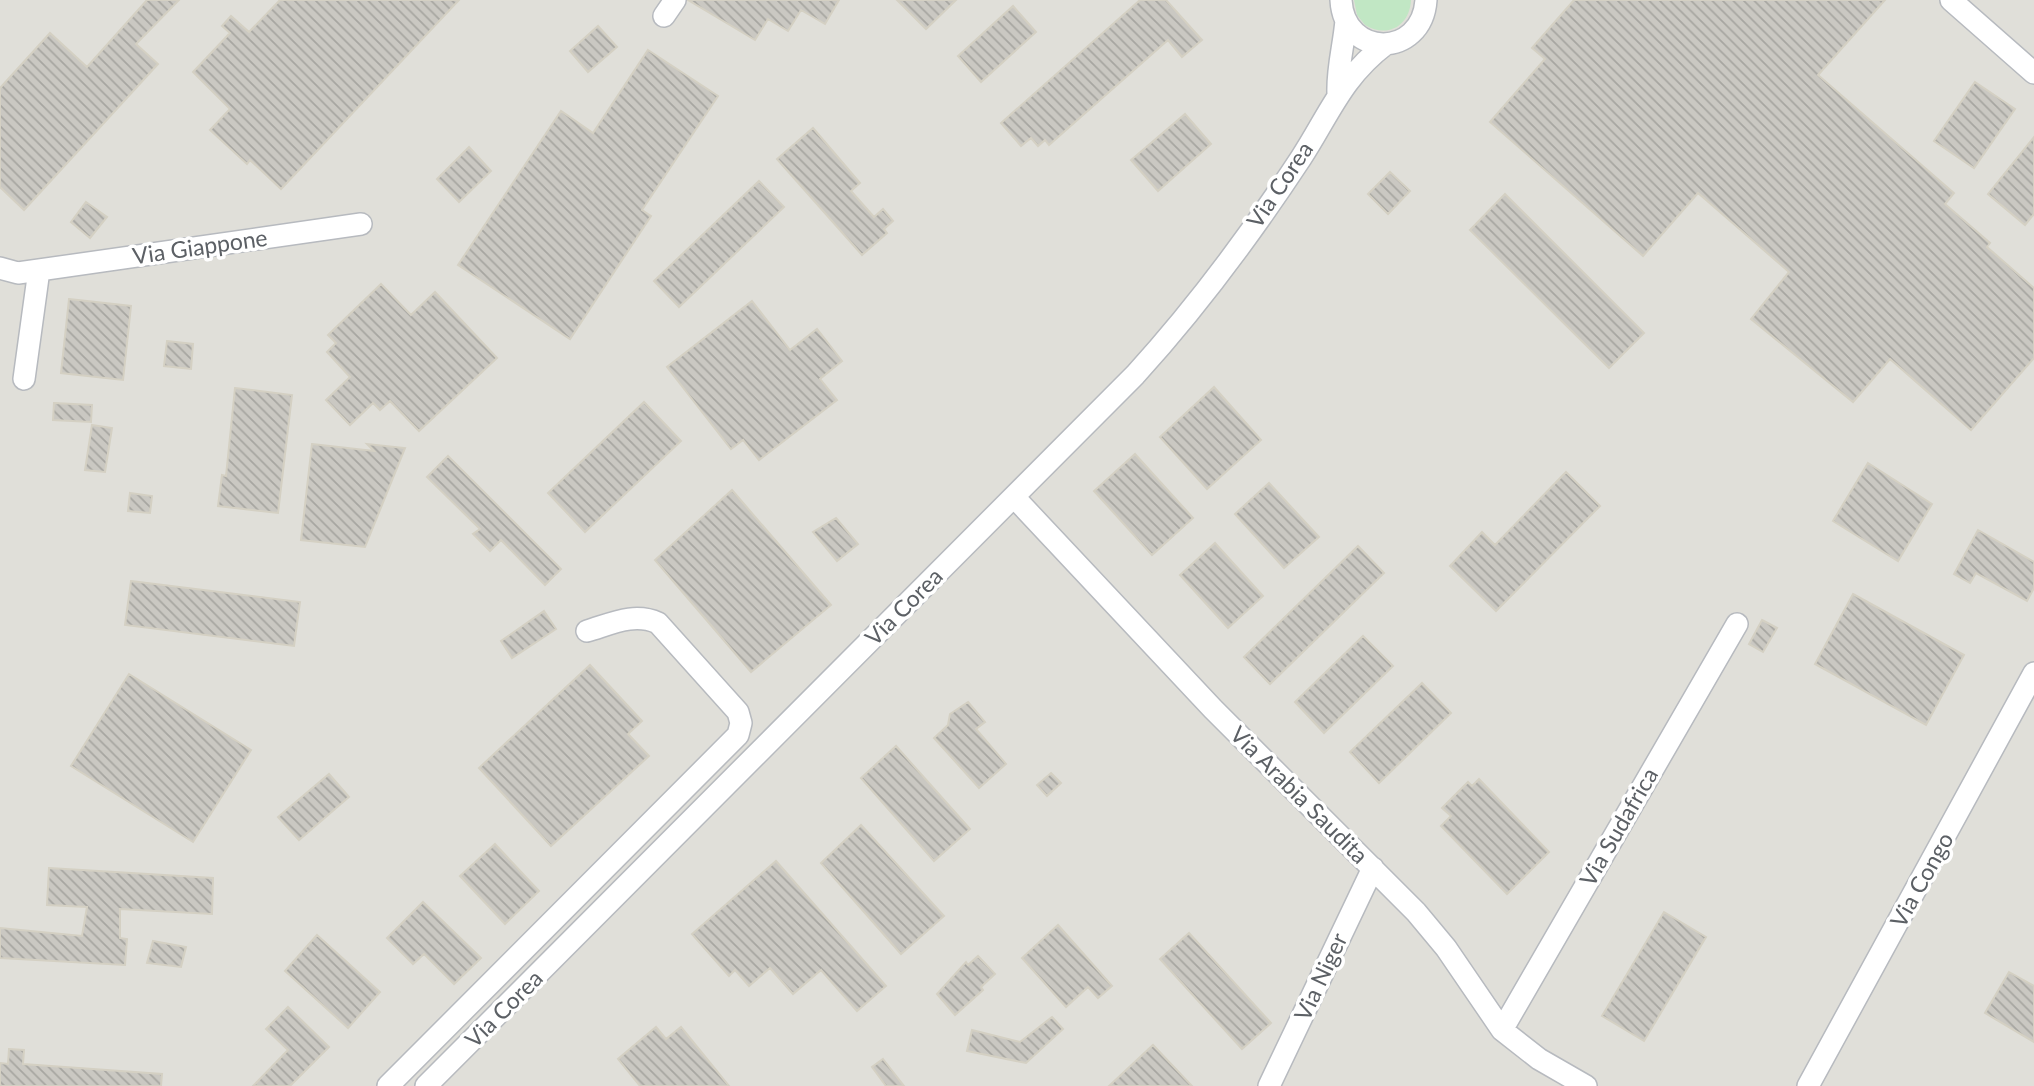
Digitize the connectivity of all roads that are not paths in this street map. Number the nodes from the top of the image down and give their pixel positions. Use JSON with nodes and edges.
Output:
{"nodes":[{"id":1,"x":1426,"y":0,"type":"edge"},
{"id":2,"x":1951,"y":0,"type":"edge"},
{"id":3,"x":1344,"y":10,"type":"edge"},
{"id":4,"x":1386,"y":44,"type":"junction"},
{"id":5,"x":2034,"y":73,"type":"edge"},
{"id":6,"x":1338,"y":93,"type":"junction"},
{"id":7,"x":360,"y":224,"type":"dead end"},
{"id":8,"x":0,"y":268,"type":"edge"},
{"id":9,"x":39,"y":270,"type":"junction"},
{"id":10,"x":24,"y":379,"type":"dead end"},
{"id":11,"x":1014,"y":497,"type":"junction"},
{"id":12,"x":1737,"y":624,"type":"dead end"},
{"id":13,"x":587,"y":631,"type":"dead end"},
{"id":14,"x":2034,"y":673,"type":"edge"},
{"id":15,"x":719,"y":753,"type":"junction"},
{"id":16,"x":740,"y":773,"type":"junction"},
{"id":17,"x":1373,"y":868,"type":"junction"},
{"id":18,"x":529,"y":946,"type":"junction"},
{"id":19,"x":548,"y":965,"type":"junction"},
{"id":20,"x":454,"y":1021,"type":"junction"},
{"id":21,"x":1502,"y":1030,"type":"junction"},
{"id":22,"x":473,"y":1040,"type":"junction"},
{"id":23,"x":388,"y":1086,"type":"edge"},
{"id":24,"x":426,"y":1086,"type":"edge"},
{"id":25,"x":1269,"y":1086,"type":"edge"},
{"id":26,"x":1586,"y":1086,"type":"edge"},
{"id":27,"x":1808,"y":1086,"type":"edge"}],
"edges":[{"from":1,"to":4,"type":"street"},
{"from":2,"to":5,"type":"street"},
{"from":3,"to":4,"type":"street"},
{"from":3,"to":6,"type":"street"},
{"from":4,"to":6,"type":"street"},
{"from":6,"to":11,"type":"street","name":"Via Corea"},
{"from":7,"to":9,"type":"street","name":"Via Giappone"},
{"from":8,"to":9,"type":"street","name":"Via Giappone"},
{"from":9,"to":10,"type":"street"},
{"from":11,"to":16,"type":"street","name":"Via Corea"},
{"from":11,"to":17,"type":"street","name":"Via Arabia Saudita"},
{"from":12,"to":21,"type":"street","name":"Via Sudafrica"},
{"from":13,"to":15,"type":"street"},
{"from":14,"to":27,"type":"street","name":"Via Congo"},
{"from":15,"to":16,"type":"street"},
{"from":15,"to":18,"type":"street"},
{"from":16,"to":19,"type":"street","name":"Via Corea"},
{"from":17,"to":21,"type":"street","name":"Via Arabia Saudita"},
{"from":17,"to":25,"type":"street","name":"Via Niger"},
{"from":18,"to":19,"type":"street"},
{"from":18,"to":20,"type":"street"},
{"from":19,"to":22,"type":"street","name":"Via Corea"},
{"from":20,"to":22,"type":"street"},
{"from":20,"to":23,"type":"street"},
{"from":21,"to":26,"type":"street","name":"Via Arabia Saudita"},
{"from":22,"to":24,"type":"street","name":"Via Corea"}]}
